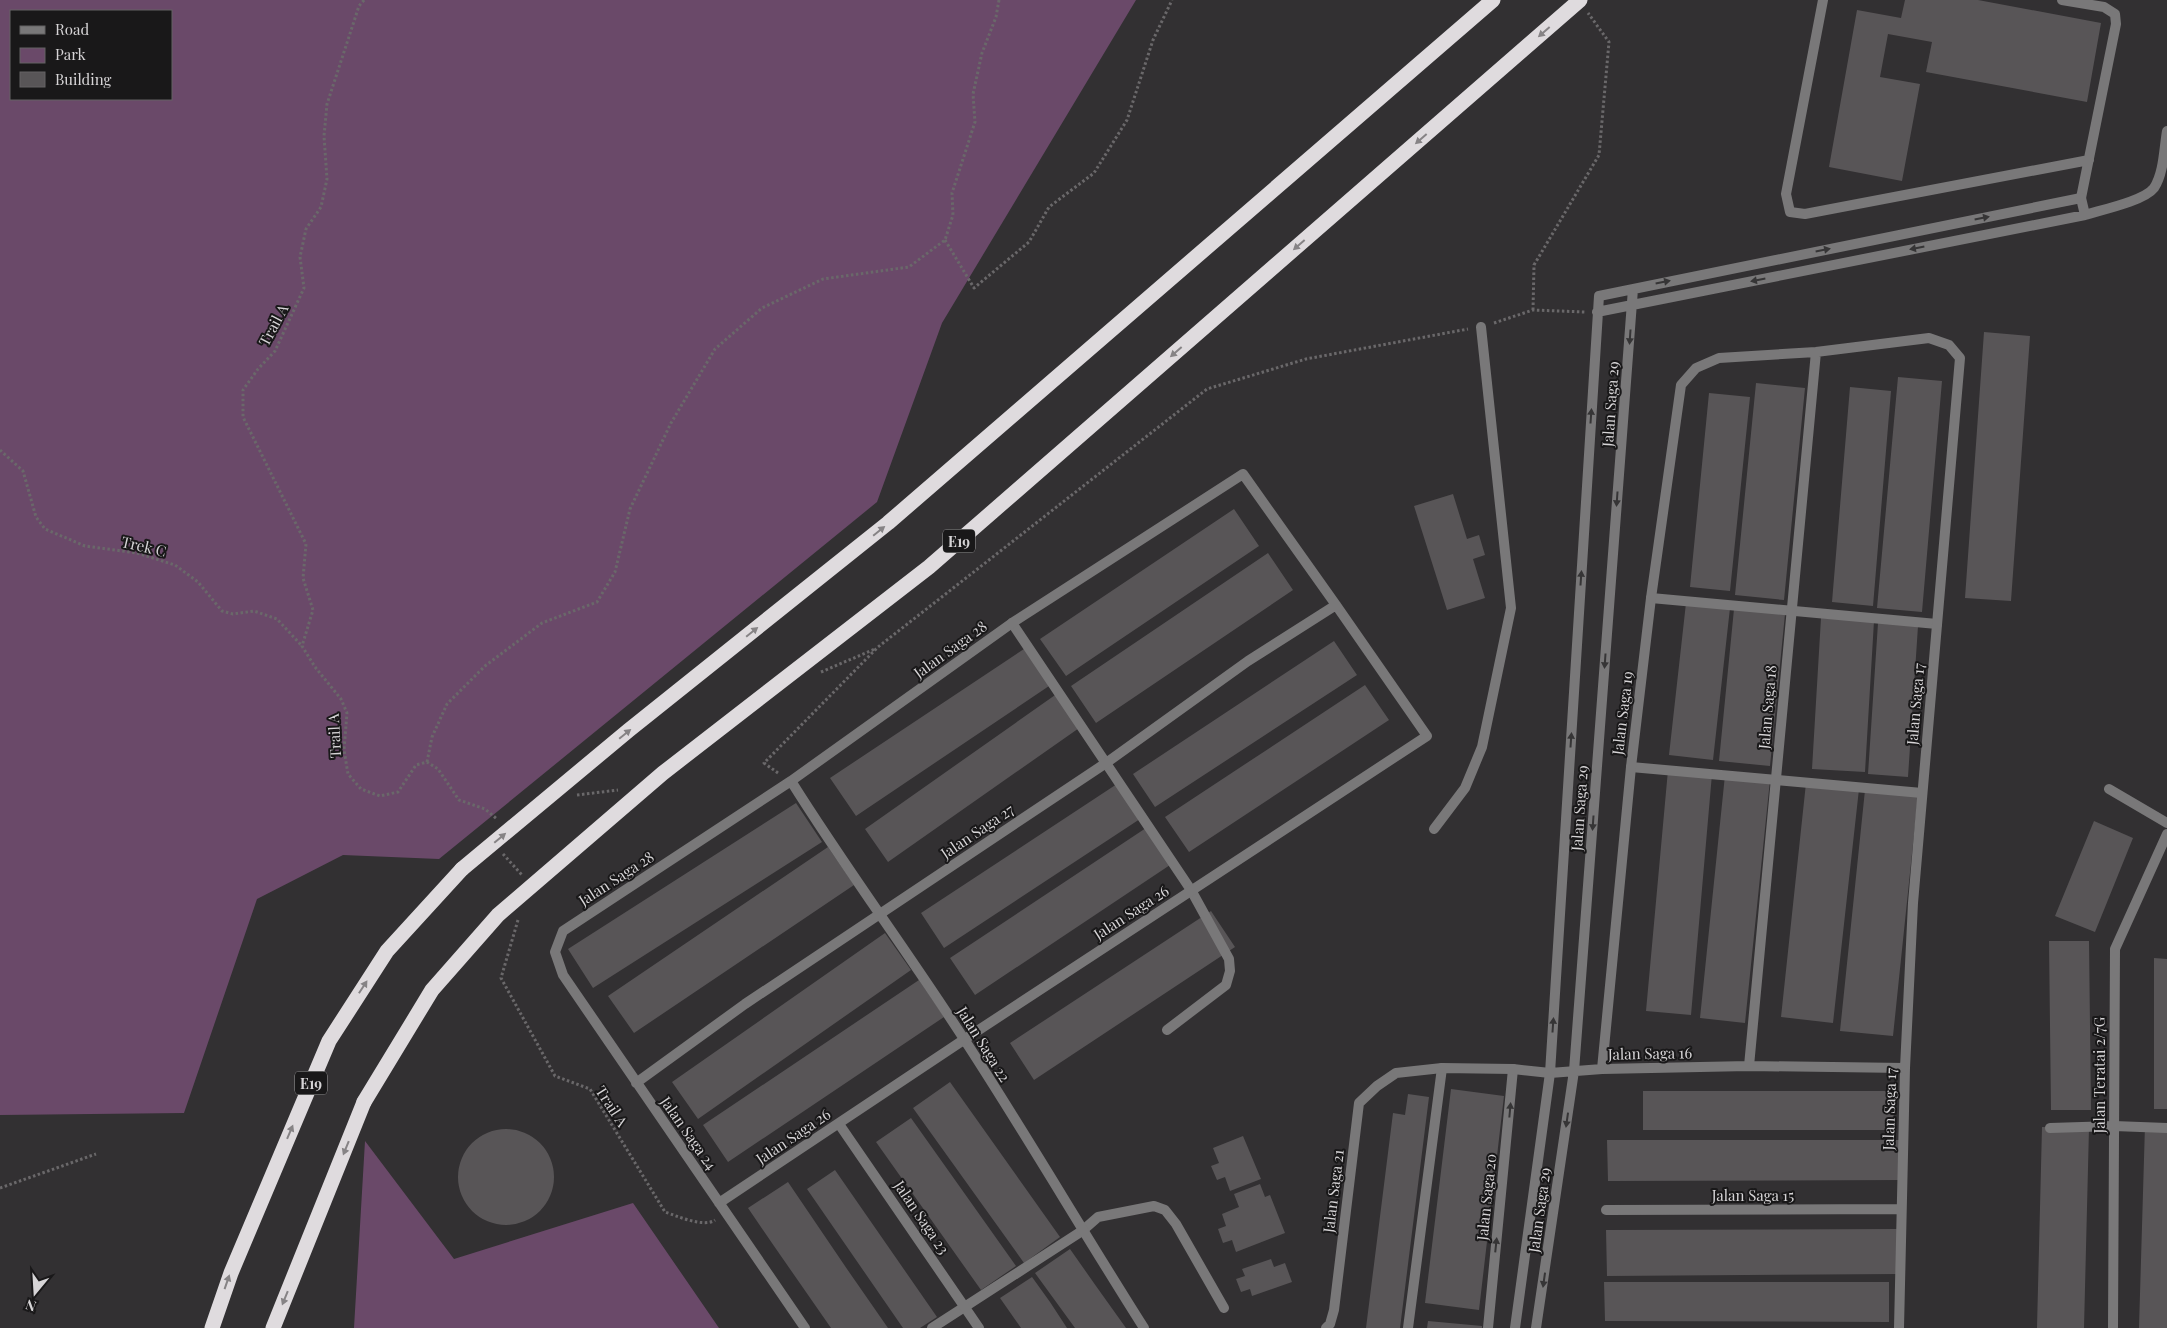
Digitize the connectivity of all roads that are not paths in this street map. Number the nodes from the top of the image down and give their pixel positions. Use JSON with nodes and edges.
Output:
{"nodes":[{"id":1,"x":1493,"y":0,"type":"edge"},
{"id":2,"x":1824,"y":0,"type":"edge"},
{"id":3,"x":2062,"y":0,"type":"edge"},
{"id":4,"x":1582,"y":4,"type":"edge"},
{"id":5,"x":2167,"y":131,"type":"edge"},
{"id":6,"x":2088,"y":160,"type":"junction"},
{"id":7,"x":2081,"y":198,"type":"junction"},
{"id":8,"x":2085,"y":215,"type":"junction"},
{"id":9,"x":1633,"y":288,"type":"junction"},
{"id":10,"x":1632,"y":304,"type":"junction"},
{"id":11,"x":1597,"y":312,"type":"junction"},
{"id":12,"x":1481,"y":327,"type":"road end"},
{"id":13,"x":1816,"y":352,"type":"junction"},
{"id":14,"x":1696,"y":368,"type":"joint"},
{"id":15,"x":1651,"y":598,"type":"junction"},
{"id":16,"x":1336,"y":605,"type":"junction"},
{"id":17,"x":1791,"y":611,"type":"junction"},
{"id":18,"x":1012,"y":623,"type":"junction"},
{"id":19,"x":1937,"y":624,"type":"junction"},
{"id":20,"x":1106,"y":763,"type":"junction"},
{"id":21,"x":1631,"y":767,"type":"junction"},
{"id":22,"x":1775,"y":779,"type":"junction"},
{"id":23,"x":791,"y":781,"type":"junction"},
{"id":24,"x":2109,"y":789,"type":"dead end"},
{"id":25,"x":1922,"y":793,"type":"junction"},
{"id":26,"x":2167,"y":823,"type":"edge"},
{"id":27,"x":1434,"y":829,"type":"dead end"},
{"id":28,"x":2167,"y":834,"type":"edge"},
{"id":29,"x":1191,"y":890,"type":"junction"},
{"id":30,"x":880,"y":914,"type":"junction"},
{"id":31,"x":555,"y":952,"type":"joint"},
{"id":32,"x":1167,"y":1030,"type":"dead end"},
{"id":33,"x":964,"y":1039,"type":"junction"},
{"id":34,"x":1749,"y":1066,"type":"junction"},
{"id":35,"x":1442,"y":1068,"type":"junction"},
{"id":36,"x":1904,"y":1068,"type":"junction"},
{"id":37,"x":1513,"y":1069,"type":"junction"},
{"id":38,"x":1602,"y":1069,"type":"junction"},
{"id":39,"x":1574,"y":1071,"type":"junction"},
{"id":40,"x":1396,"y":1073,"type":"joint"},
{"id":41,"x":1550,"y":1073,"type":"junction"},
{"id":42,"x":636,"y":1083,"type":"junction"},
{"id":43,"x":839,"y":1124,"type":"junction"},
{"id":44,"x":2114,"y":1126,"type":"junction"},
{"id":45,"x":2050,"y":1128,"type":"dead end"},
{"id":46,"x":2167,"y":1128,"type":"edge"},
{"id":47,"x":719,"y":1203,"type":"junction"},
{"id":48,"x":1901,"y":1209,"type":"junction"},
{"id":49,"x":1606,"y":1210,"type":"dead end"},
{"id":50,"x":1082,"y":1231,"type":"junction"},
{"id":51,"x":965,"y":1307,"type":"junction"},
{"id":52,"x":1224,"y":1308,"type":"dead end"},
{"id":53,"x":212,"y":1328,"type":"edge"},
{"id":54,"x":274,"y":1328,"type":"edge"},
{"id":55,"x":805,"y":1328,"type":"edge"},
{"id":56,"x":932,"y":1328,"type":"edge"},
{"id":57,"x":979,"y":1328,"type":"edge"},
{"id":58,"x":1144,"y":1328,"type":"edge"},
{"id":59,"x":1326,"y":1328,"type":"edge"},
{"id":60,"x":1408,"y":1328,"type":"edge"},
{"id":61,"x":1488,"y":1328,"type":"edge"},
{"id":62,"x":1515,"y":1328,"type":"edge"},
{"id":63,"x":1536,"y":1328,"type":"edge"},
{"id":64,"x":1899,"y":1328,"type":"edge"},
{"id":65,"x":2113,"y":1328,"type":"edge"}],
"edges":[{"from":53,"to":1,"type":"highway","number":"E19","one_way":true,"bridge":true},
{"from":2,"to":6,"type":"street"},
{"from":3,"to":6,"type":"street"},
{"from":4,"to":54,"type":"highway","number":"E19","one_way":true,"bridge":true},
{"from":5,"to":8,"type":"street"},
{"from":6,"to":7,"type":"street"},
{"from":7,"to":8,"type":"street"},
{"from":9,"to":7,"type":"street","one_way":true},
{"from":8,"to":10,"type":"street","one_way":true},
{"from":9,"to":10,"type":"street","name":"Jalan Saga 29"},
{"from":9,"to":11,"type":"street","name":"Jalan Saga 29"},
{"from":10,"to":11,"type":"street"},
{"from":10,"to":39,"type":"street","name":"Jalan Saga 29","one_way":true},
{"from":41,"to":11,"type":"street","name":"Jalan Saga 29","one_way":true},
{"from":12,"to":27,"type":"street"},
{"from":13,"to":14,"type":"street","name":"Jalan Saga 17"},
{"from":13,"to":17,"type":"street","name":"Jalan Saga 18"},
{"from":13,"to":19,"type":"street","name":"Jalan Saga 17"},
{"from":14,"to":15,"type":"street","name":"Jalan Saga 19"},
{"from":15,"to":17,"type":"street"},
{"from":15,"to":21,"type":"street","name":"Jalan Saga 19"},
{"from":16,"to":18,"type":"street","name":"Jalan Saga 28"},
{"from":16,"to":20,"type":"street","name":"Jalan Saga 27"},
{"from":16,"to":29,"type":"street","name":"Jalan Saga 26"},
{"from":17,"to":19,"type":"street"},
{"from":17,"to":22,"type":"street","name":"Jalan Saga 18"},
{"from":18,"to":20,"type":"street"},
{"from":18,"to":23,"type":"street","name":"Jalan Saga 28"},
{"from":19,"to":25,"type":"street","name":"Jalan Saga 17"},
{"from":20,"to":29,"type":"street"},
{"from":20,"to":30,"type":"street","name":"Jalan Saga 27"},
{"from":21,"to":22,"type":"street"},
{"from":21,"to":38,"type":"street","name":"Jalan Saga 19"},
{"from":22,"to":25,"type":"street"},
{"from":22,"to":34,"type":"street","name":"Jalan Saga 18"},
{"from":23,"to":30,"type":"street","name":"Jalan Saga 22"},
{"from":23,"to":31,"type":"street","name":"Jalan Saga 28"},
{"from":24,"to":26,"type":"street"},
{"from":25,"to":36,"type":"street","name":"Jalan Saga 17"},
{"from":28,"to":44,"type":"street","name":"Jalan Teratai 2/7G"},
{"from":29,"to":32,"type":"street"},
{"from":29,"to":33,"type":"street","name":"Jalan Saga 26"},
{"from":30,"to":33,"type":"street","name":"Jalan Saga 22"},
{"from":30,"to":42,"type":"street","name":"Jalan Saga 27"},
{"from":31,"to":42,"type":"street","name":"Jalan Saga 24"},
{"from":33,"to":43,"type":"street","name":"Jalan Saga 26"},
{"from":33,"to":50,"type":"street","name":"Jalan Saga 22"},
{"from":34,"to":36,"type":"street","name":"Jalan Saga 16"},
{"from":34,"to":38,"type":"street","name":"Jalan Saga 16"},
{"from":35,"to":37,"type":"street","name":"Jalan Saga 16"},
{"from":35,"to":40,"type":"street","name":"Jalan Saga 16"},
{"from":35,"to":60,"type":"street"},
{"from":36,"to":48,"type":"street","name":"Jalan Saga 17"},
{"from":37,"to":41,"type":"street","name":"Jalan Saga 16"},
{"from":61,"to":37,"type":"street","name":"Jalan Saga 20","one_way":true},
{"from":38,"to":39,"type":"street","name":"Jalan Saga 16"},
{"from":39,"to":41,"type":"street","name":"Jalan Saga 16"},
{"from":39,"to":63,"type":"street","name":"Jalan Saga 29","one_way":true},
{"from":40,"to":59,"type":"street","name":"Jalan Saga 21"},
{"from":41,"to":62,"type":"street","name":"Jalan Saga 29"},
{"from":42,"to":47,"type":"street","name":"Jalan Saga 24"},
{"from":43,"to":47,"type":"street","name":"Jalan Saga 26"},
{"from":43,"to":51,"type":"street","name":"Jalan Saga 23"},
{"from":44,"to":45,"type":"street"},
{"from":44,"to":46,"type":"street"},
{"from":44,"to":65,"type":"street","name":"Jalan Teratai 2/7G"},
{"from":47,"to":55,"type":"street","name":"Jalan Saga 24"},
{"from":48,"to":49,"type":"street","name":"Jalan Saga 15"},
{"from":48,"to":64,"type":"street","name":"Jalan Saga 17"},
{"from":50,"to":51,"type":"street"},
{"from":50,"to":52,"type":"street"},
{"from":50,"to":58,"type":"street","name":"Jalan Saga 22"},
{"from":51,"to":56,"type":"street"},
{"from":51,"to":57,"type":"street","name":"Jalan Saga 23"}]}
